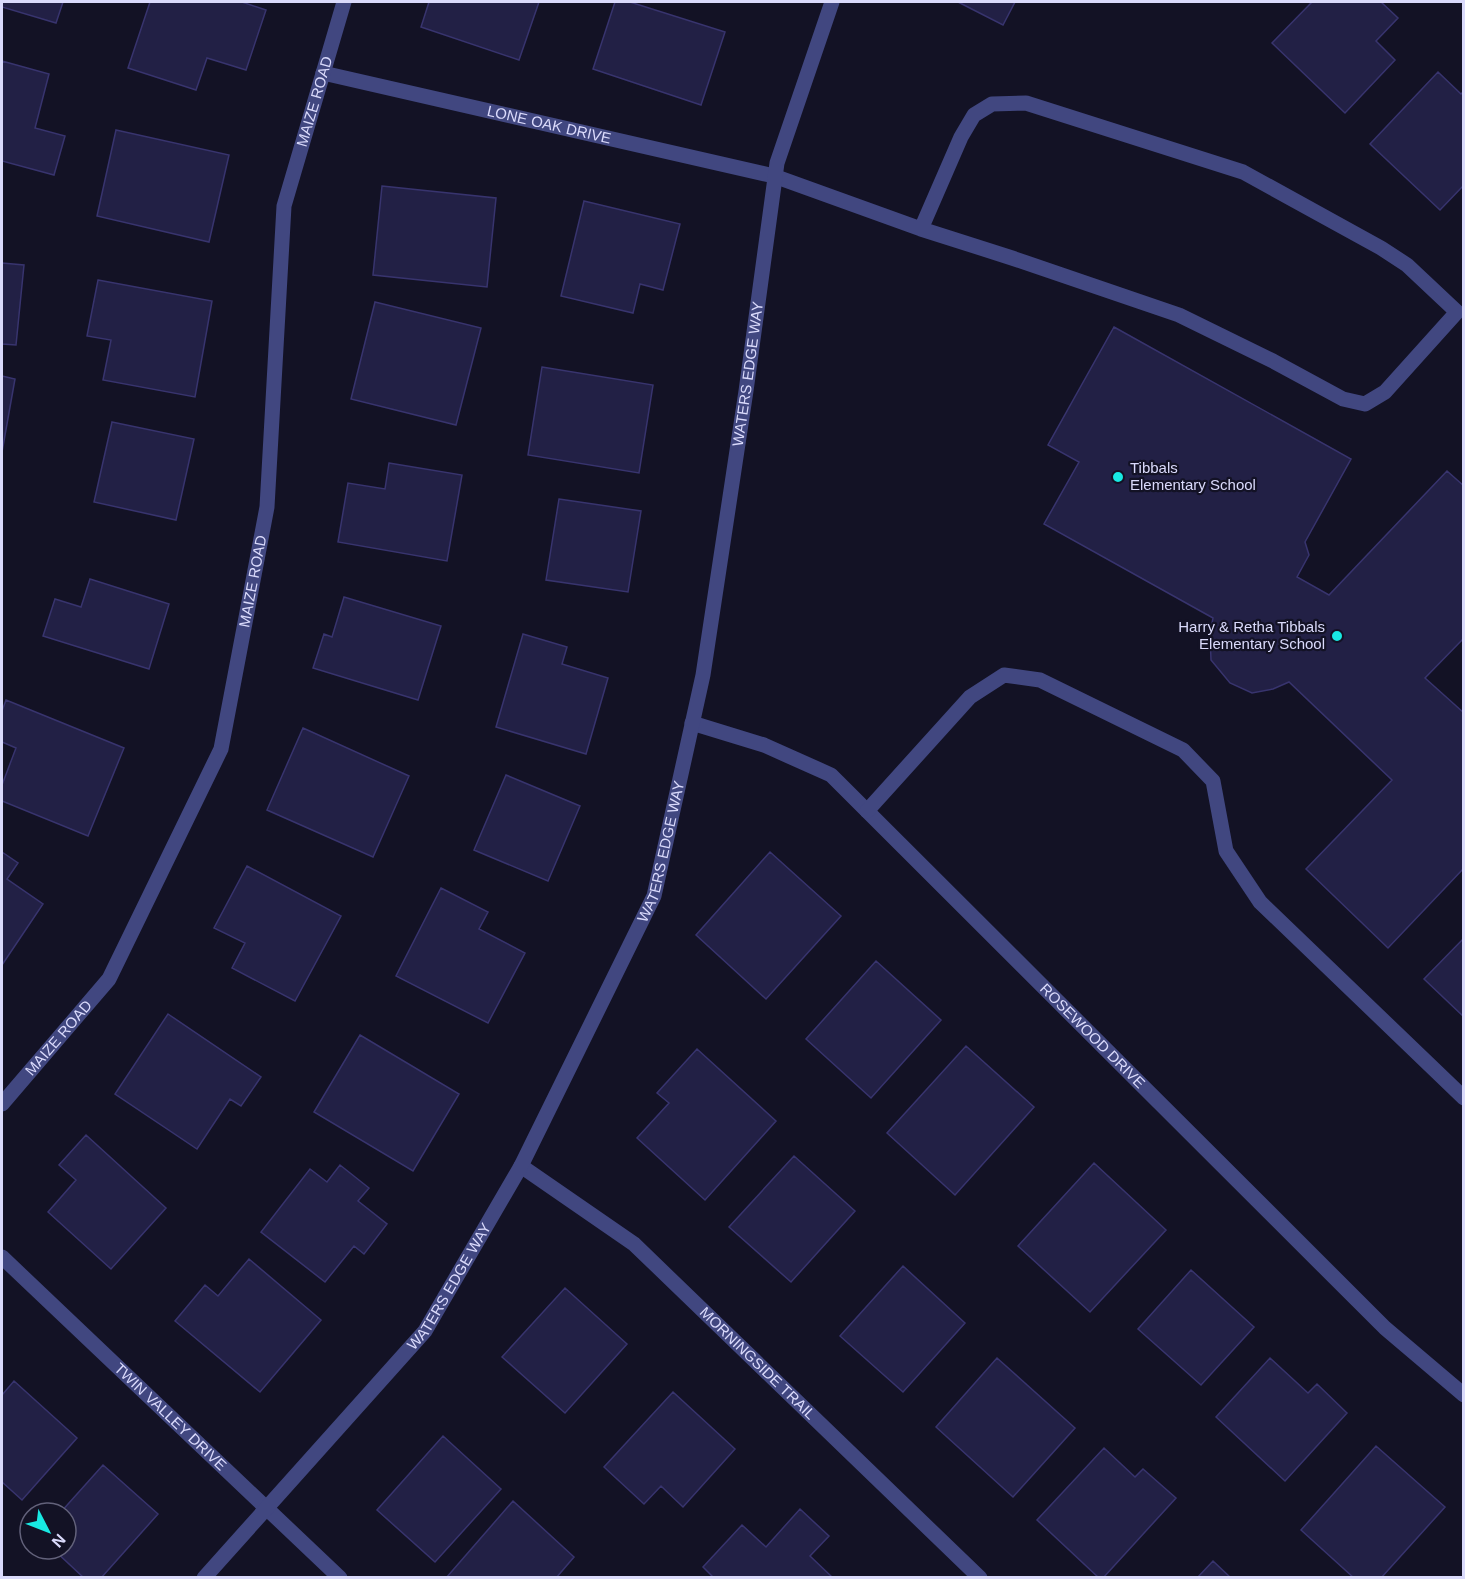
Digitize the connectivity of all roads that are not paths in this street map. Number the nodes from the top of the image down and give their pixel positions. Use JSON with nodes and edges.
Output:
{"nodes":[{"id":1,"x":344,"y":2,"type":"edge"},
{"id":2,"x":832,"y":2,"type":"edge"},
{"id":3,"x":324,"y":73,"type":"junction"},
{"id":4,"x":774,"y":176,"type":"junction"},
{"id":5,"x":921,"y":229,"type":"junction"},
{"id":6,"x":1460,"y":315,"type":"edge"},
{"id":7,"x":692,"y":723,"type":"junction"},
{"id":8,"x":867,"y":811,"type":"junction"},
{"id":9,"x":1464,"y":1098,"type":"edge"},
{"id":10,"x":2,"y":1104,"type":"edge"},
{"id":11,"x":521,"y":1166,"type":"junction"},
{"id":12,"x":2,"y":1257,"type":"edge"},
{"id":13,"x":1464,"y":1395,"type":"edge"},
{"id":14,"x":268,"y":1508,"type":"junction"},
{"id":15,"x":204,"y":1578,"type":"edge"},
{"id":16,"x":340,"y":1578,"type":"edge"},
{"id":17,"x":980,"y":1578,"type":"edge"}],
"edges":[{"from":1,"to":3,"type":"street","name":"MAIZE ROAD"},
{"from":2,"to":4,"type":"street","name":"WATERS EDGE WAY"},
{"from":3,"to":4,"type":"street","name":"LONE OAK DRIVE"},
{"from":3,"to":10,"type":"street","name":"MAIZE ROAD"},
{"from":4,"to":5,"type":"street","name":"LONE OAK DRIVE"},
{"from":4,"to":7,"type":"street","name":"WATERS EDGE WAY"},
{"from":5,"to":6,"type":"street","name":"LONE OAK DRIVE"},
{"from":5,"to":6,"type":"street"},
{"from":7,"to":8,"type":"street","name":"ROSEWOOD DRIVE"},
{"from":7,"to":11,"type":"street","name":"WATERS EDGE WAY"},
{"from":8,"to":9,"type":"street"},
{"from":8,"to":13,"type":"street","name":"ROSEWOOD DRIVE"},
{"from":11,"to":14,"type":"street","name":"WATERS EDGE WAY"},
{"from":11,"to":17,"type":"street","name":"MORNINGSIDE TRAIL"},
{"from":12,"to":14,"type":"street","name":"TWIN VALLEY DRIVE"},
{"from":14,"to":15,"type":"street","name":"WATERS EDGE WAY"},
{"from":14,"to":16,"type":"street","name":"TWIN VALLEY DRIVE"}]}
